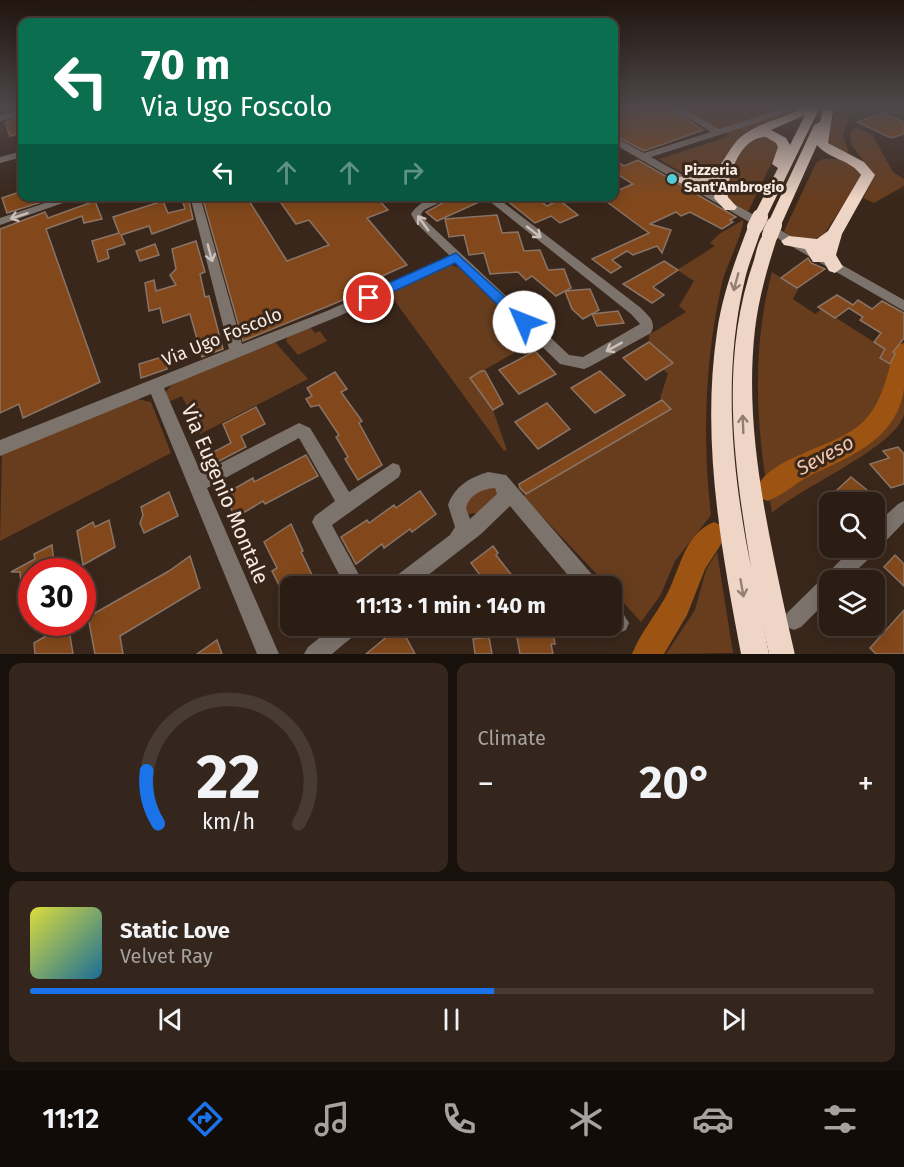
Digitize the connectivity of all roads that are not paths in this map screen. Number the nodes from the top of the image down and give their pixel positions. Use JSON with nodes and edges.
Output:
{"nodes":[{"id":1,"x":701,"y":138,"type":"edge"},
{"id":2,"x":746,"y":138,"type":"edge"},
{"id":3,"x":775,"y":138,"type":"edge"},
{"id":4,"x":806,"y":138,"type":"edge"},
{"id":5,"x":812,"y":138,"type":"edge"},
{"id":6,"x":822,"y":138,"type":"edge"},
{"id":7,"x":618,"y":143,"type":"edge"},
{"id":8,"x":18,"y":155,"type":"edge"},
{"id":9,"x":643,"y":157,"type":"junction"},
{"id":10,"x":844,"y":158,"type":"junction"},
{"id":11,"x":0,"y":160,"type":"edge"},
{"id":12,"x":726,"y":168,"type":"junction"},
{"id":13,"x":682,"y":180,"type":"joint"},
{"id":14,"x":777,"y":184,"type":"junction"},
{"id":15,"x":721,"y":186,"type":"junction"},
{"id":16,"x":701,"y":188,"type":"junction"},
{"id":17,"x":791,"y":189,"type":"junction"},
{"id":18,"x":63,"y":201,"type":"edge"},
{"id":19,"x":196,"y":201,"type":"edge"},
{"id":20,"x":436,"y":201,"type":"edge"},
{"id":21,"x":494,"y":201,"type":"edge"},
{"id":22,"x":730,"y":207,"type":"junction"},
{"id":23,"x":0,"y":222,"type":"edge"},
{"id":24,"x":765,"y":226,"type":"junction"},
{"id":25,"x":789,"y":241,"type":"joint"},
{"id":26,"x":818,"y":251,"type":"junction"},
{"id":27,"x":456,"y":258,"type":"junction"},
{"id":28,"x":835,"y":267,"type":"joint"},
{"id":29,"x":904,"y":306,"type":"edge"},
{"id":30,"x":237,"y":352,"type":"junction"},
{"id":31,"x":155,"y":385,"type":"junction"},
{"id":32,"x":0,"y":448,"type":"edge"},
{"id":33,"x":393,"y":471,"type":"dead end"},
{"id":34,"x":196,"y":484,"type":"junction"},
{"id":35,"x":504,"y":485,"type":"junction"},
{"id":36,"x":346,"y":503,"type":"junction"},
{"id":37,"x":904,"y":510,"type":"edge"},
{"id":38,"x":885,"y":528,"type":"edge"},
{"id":39,"x":458,"y":539,"type":"junction"},
{"id":40,"x":856,"y":558,"type":"edge"},
{"id":41,"x":843,"y":570,"type":"edge"},
{"id":42,"x":349,"y":576,"type":"edge"},
{"id":43,"x":412,"y":576,"type":"edge"},
{"id":44,"x":581,"y":576,"type":"edge"},
{"id":45,"x":819,"y":592,"type":"edge"},
{"id":46,"x":784,"y":618,"type":"junction"},
{"id":47,"x":338,"y":636,"type":"edge"},
{"id":48,"x":753,"y":646,"type":"edge"},
{"id":49,"x":268,"y":654,"type":"edge"},
{"id":50,"x":315,"y":654,"type":"edge"},
{"id":51,"x":782,"y":654,"type":"edge"}],
"edges":[{"from":1,"to":9,"type":"street"},
{"from":2,"to":12,"type":"highway"},
{"from":3,"to":14,"type":"highway"},
{"from":4,"to":14,"type":"highway"},
{"from":5,"to":17,"type":"highway"},
{"from":6,"to":10,"type":"highway"},
{"from":7,"to":9,"type":"street"},
{"from":8,"to":11,"type":"street"},
{"from":9,"to":13,"type":"street"},
{"from":10,"to":17,"type":"highway"},
{"from":10,"to":26,"type":"highway"},
{"from":12,"to":15,"type":"highway"},
{"from":12,"to":16,"type":"highway"},
{"from":13,"to":16,"type":"highway"},
{"from":14,"to":24,"type":"highway"},
{"from":15,"to":16,"type":"highway"},
{"from":15,"to":22,"type":"highway"},
{"from":16,"to":22,"type":"street"},
{"from":17,"to":24,"type":"highway"},
{"from":18,"to":23,"type":"street","one_way":true},
{"from":19,"to":30,"type":"street","one_way":true},
{"from":27,"to":20,"type":"street","one_way":true},
{"from":21,"to":27,"type":"street","one_way":true},
{"from":22,"to":25,"type":"street"},
{"from":46,"to":24,"type":"highway","one_way":true},
{"from":24,"to":48,"type":"highway","one_way":true},
{"from":25,"to":26,"type":"highway"},
{"from":26,"to":28,"type":"highway"},
{"from":27,"to":30,"type":"street","name":"Via Ugo Foscolo"},
{"from":28,"to":29,"type":"street"},
{"from":30,"to":31,"type":"street","name":"Via Ugo Foscolo"},
{"from":31,"to":32,"type":"street","name":"Via Ugo Foscolo"},
{"from":31,"to":34,"type":"street","name":"Via Eugenio Montale"},
{"from":33,"to":36,"type":"street"},
{"from":34,"to":36,"type":"street"},
{"from":34,"to":49,"type":"street","name":"Via Eugenio Montale"},
{"from":35,"to":39,"type":"street"},
{"from":35,"to":39,"type":"street"},
{"from":35,"to":44,"type":"street"},
{"from":36,"to":42,"type":"street"},
{"from":37,"to":38,"type":"street"},
{"from":39,"to":43,"type":"street"},
{"from":40,"to":41,"type":"street"},
{"from":45,"to":46,"type":"street"},
{"from":46,"to":51,"type":"highway","bridge":true},
{"from":47,"to":50,"type":"street"}]}
